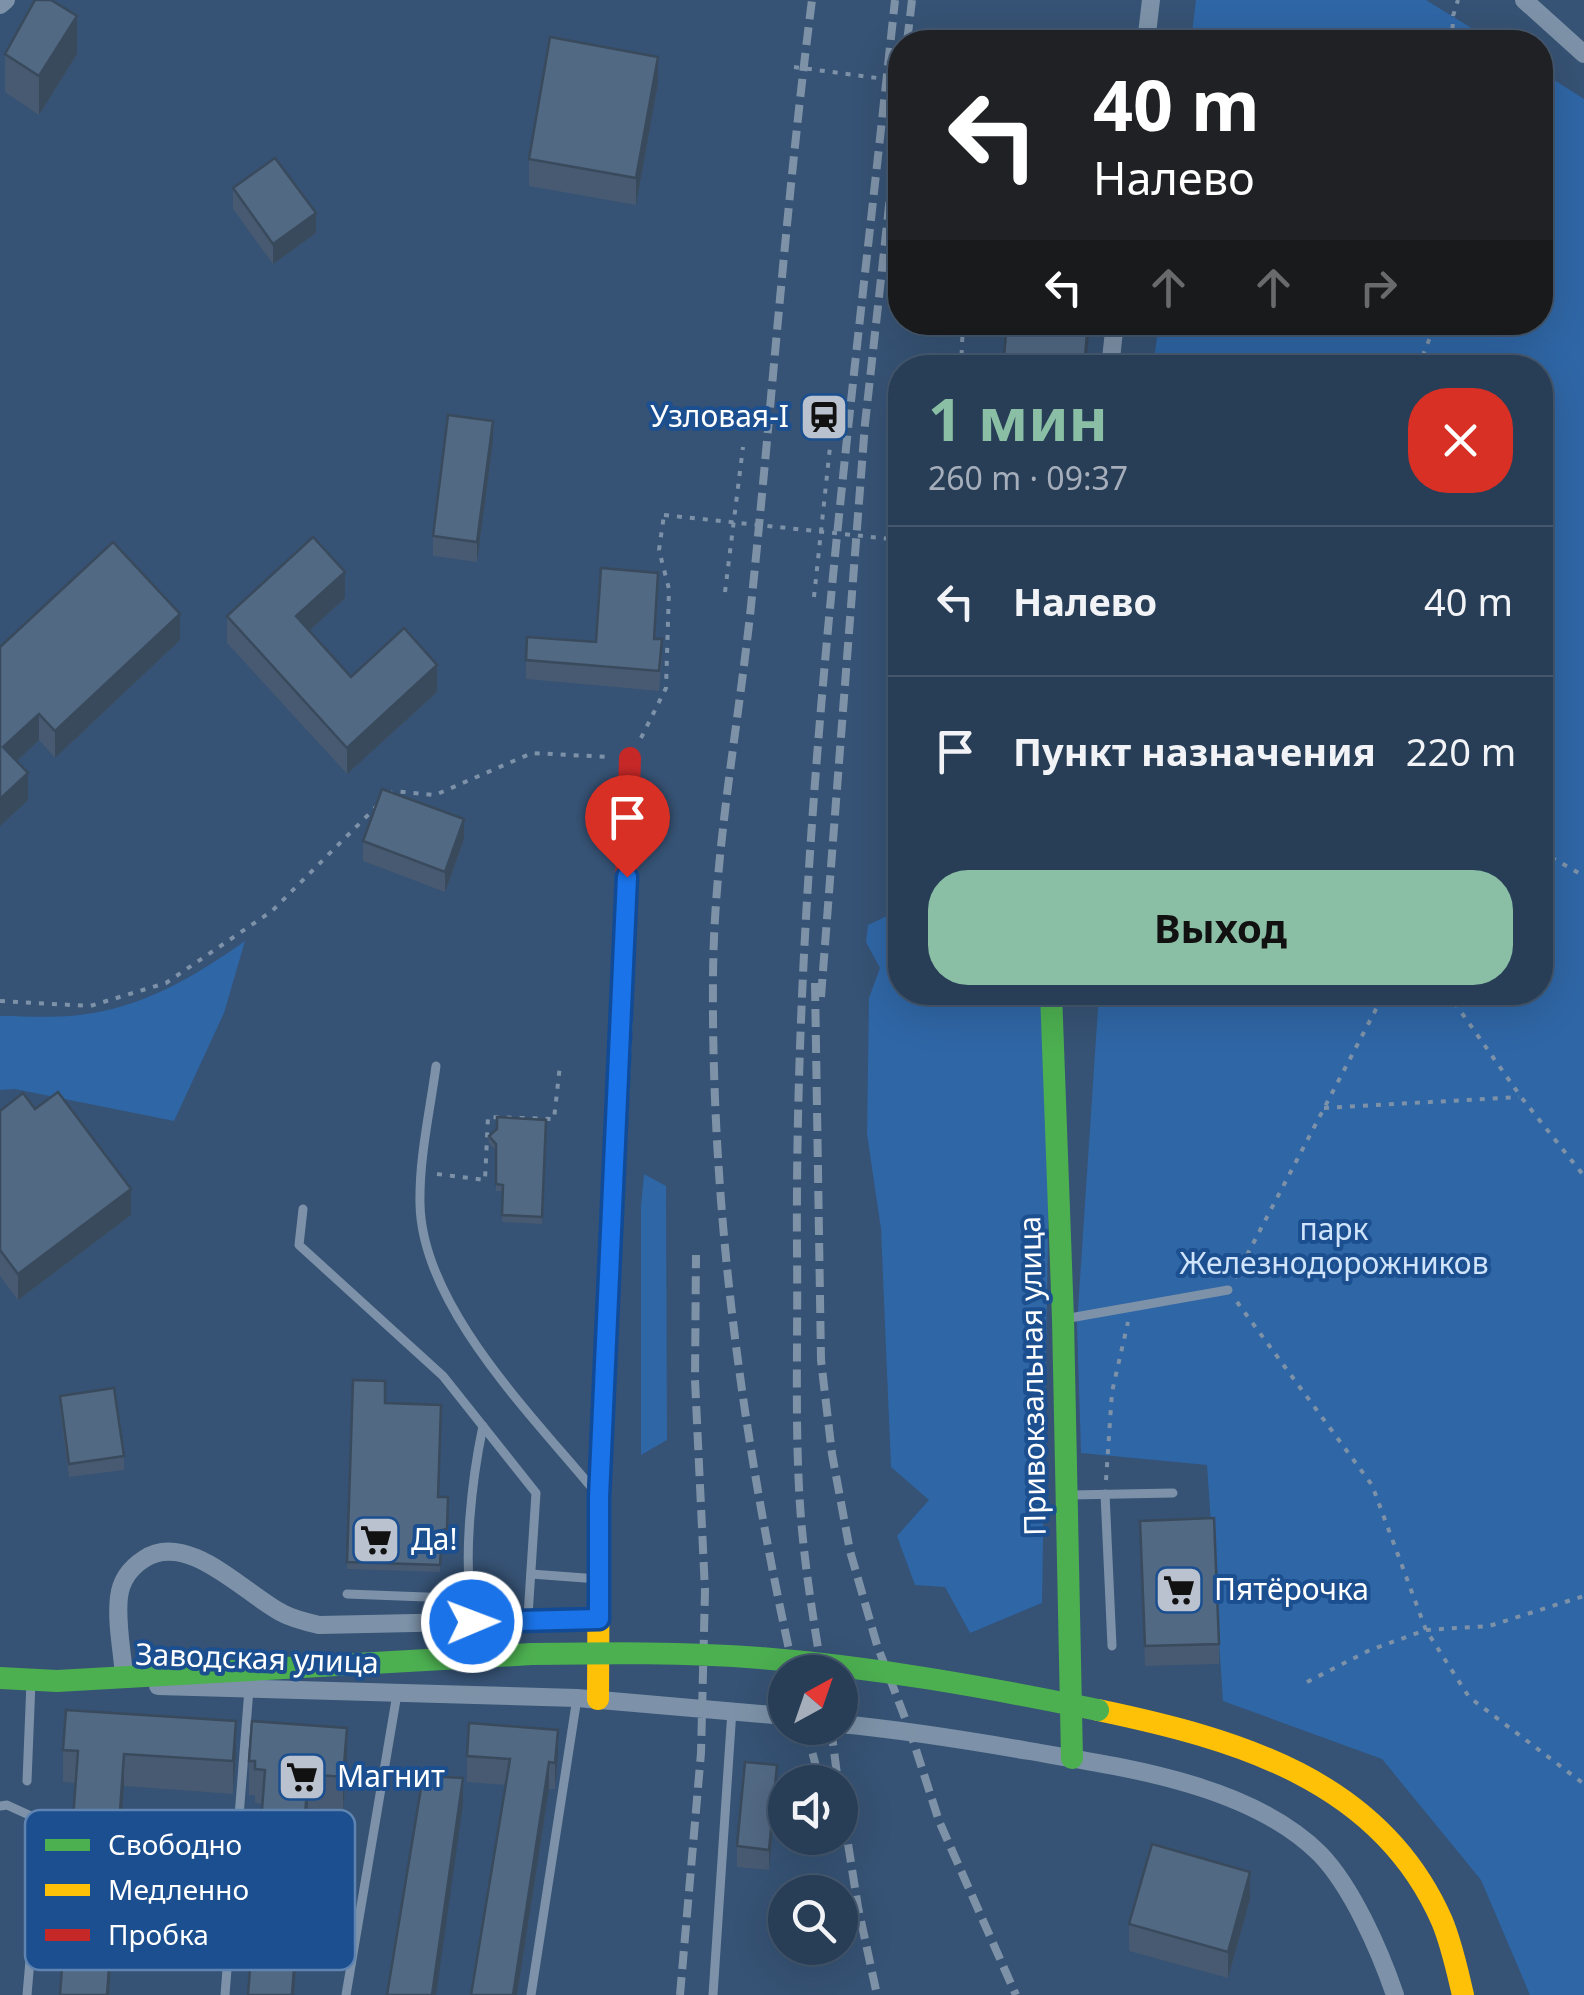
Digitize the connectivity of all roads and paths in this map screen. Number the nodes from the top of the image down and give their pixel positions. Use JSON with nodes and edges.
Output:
{"nodes":[{"id":1,"x":6,"y":0,"type":"edge"},
{"id":2,"x":1151,"y":0,"type":"edge"},
{"id":3,"x":1458,"y":0,"type":"edge"},
{"id":4,"x":1524,"y":0,"type":"edge"},
{"id":5,"x":0,"y":6,"type":"edge"},
{"id":6,"x":1147,"y":30,"type":"edge"},
{"id":7,"x":1452,"y":30,"type":"edge"},
{"id":8,"x":1584,"y":54,"type":"edge"},
{"id":9,"x":794,"y":67,"type":"dead end"},
{"id":10,"x":888,"y":79,"type":"edge"},
{"id":11,"x":830,"y":446,"type":"dead end"},
{"id":12,"x":743,"y":447,"type":"dead end"},
{"id":13,"x":734,"y":522,"type":"junction"},
{"id":14,"x":822,"y":532,"type":"junction"},
{"id":15,"x":888,"y":539,"type":"edge"},
{"id":16,"x":725,"y":592,"type":"dead end"},
{"id":17,"x":814,"y":597,"type":"dead end"},
{"id":18,"x":630,"y":758,"type":"junction"},
{"id":19,"x":1553,"y":858,"type":"edge"},
{"id":20,"x":1584,"y":876,"type":"edge"},
{"id":21,"x":0,"y":1001,"type":"edge"},
{"id":22,"x":1051,"y":1005,"type":"edge"},
{"id":23,"x":1378,"y":1005,"type":"edge"},
{"id":24,"x":1455,"y":1005,"type":"edge"},
{"id":25,"x":560,"y":1065,"type":"dead end"},
{"id":26,"x":436,"y":1066,"type":"dead end"},
{"id":27,"x":1520,"y":1096,"type":"junction"},
{"id":28,"x":1324,"y":1108,"type":"junction"},
{"id":29,"x":422,"y":1172,"type":"junction"},
{"id":30,"x":1584,"y":1176,"type":"edge"},
{"id":31,"x":303,"y":1210,"type":"dead end"},
{"id":32,"x":1228,"y":1290,"type":"junction"},
{"id":33,"x":1131,"y":1307,"type":"junction"},
{"id":34,"x":1063,"y":1319,"type":"junction"},
{"id":35,"x":483,"y":1426,"type":"junction"},
{"id":36,"x":1173,"y":1493,"type":"dead end"},
{"id":37,"x":1105,"y":1494,"type":"junction"},
{"id":38,"x":1066,"y":1495,"type":"junction"},
{"id":39,"x":599,"y":1497,"type":"junction"},
{"id":40,"x":531,"y":1574,"type":"junction"},
{"id":41,"x":600,"y":1579,"type":"junction"},
{"id":42,"x":347,"y":1594,"type":"dead end"},
{"id":43,"x":1584,"y":1596,"type":"edge"},
{"id":44,"x":473,"y":1617,"type":"junction"},
{"id":45,"x":599,"y":1619,"type":"junction"},
{"id":46,"x":1426,"y":1630,"type":"junction"},
{"id":47,"x":1112,"y":1646,"type":"dead end"},
{"id":48,"x":124,"y":1675,"type":"junction"},
{"id":49,"x":0,"y":1678,"type":"edge"},
{"id":50,"x":32,"y":1680,"type":"junction"},
{"id":51,"x":57,"y":1681,"type":"junction"},
{"id":52,"x":1307,"y":1682,"type":"dead end"},
{"id":53,"x":249,"y":1689,"type":"junction"},
{"id":54,"x":397,"y":1694,"type":"junction"},
{"id":55,"x":587,"y":1699,"type":"junction"},
{"id":56,"x":732,"y":1710,"type":"junction"},
{"id":57,"x":768,"y":1714,"type":"edge"},
{"id":58,"x":858,"y":1726,"type":"edge"},
{"id":59,"x":1072,"y":1758,"type":"junction"},
{"id":60,"x":27,"y":1781,"type":"dead end"},
{"id":61,"x":1584,"y":1784,"type":"edge"},
{"id":62,"x":0,"y":1806,"type":"edge"},
{"id":63,"x":239,"y":1810,"type":"edge"},
{"id":64,"x":25,"y":1813,"type":"edge"},
{"id":65,"x":355,"y":1942,"type":"edge"},
{"id":66,"x":29,"y":1970,"type":"edge"},
{"id":67,"x":226,"y":1970,"type":"edge"},
{"id":68,"x":350,"y":1970,"type":"edge"},
{"id":69,"x":27,"y":1995,"type":"edge"},
{"id":70,"x":224,"y":1995,"type":"edge"},
{"id":71,"x":346,"y":1995,"type":"edge"},
{"id":72,"x":532,"y":1995,"type":"edge"},
{"id":73,"x":712,"y":1995,"type":"edge"},
{"id":74,"x":1395,"y":1995,"type":"edge"},
{"id":75,"x":1463,"y":1995,"type":"edge"}],
"edges":[{"from":1,"to":5,"type":"street"},
{"from":2,"to":6,"type":"street"},
{"from":3,"to":7,"type":"path"},
{"from":4,"to":8,"type":"street"},
{"from":9,"to":10,"type":"path"},
{"from":11,"to":14,"type":"path"},
{"from":12,"to":13,"type":"path"},
{"from":13,"to":14,"type":"path","bridge":true},
{"from":13,"to":16,"type":"path"},
{"from":13,"to":18,"type":"path","bridge":true},
{"from":14,"to":15,"type":"path","bridge":true},
{"from":14,"to":17,"type":"path"},
{"from":18,"to":21,"type":"path"},
{"from":18,"to":39,"type":"street"},
{"from":19,"to":20,"type":"path"},
{"from":22,"to":34,"type":"street","name":"Привокзальная улица"},
{"from":23,"to":28,"type":"path"},
{"from":24,"to":27,"type":"path"},
{"from":25,"to":29,"type":"path"},
{"from":26,"to":29,"type":"lane"},
{"from":27,"to":28,"type":"path"},
{"from":27,"to":30,"type":"path"},
{"from":28,"to":32,"type":"path"},
{"from":29,"to":39,"type":"lane"},
{"from":31,"to":35,"type":"lane"},
{"from":32,"to":33,"type":"lane"},
{"from":32,"to":46,"type":"path"},
{"from":33,"to":34,"type":"lane"},
{"from":33,"to":37,"type":"path"},
{"from":34,"to":38,"type":"street","name":"Привокзальная улица"},
{"from":35,"to":40,"type":"lane"},
{"from":35,"to":44,"type":"lane"},
{"from":36,"to":37,"type":"lane"},
{"from":37,"to":38,"type":"lane"},
{"from":37,"to":47,"type":"lane"},
{"from":38,"to":59,"type":"street","name":"Привокзальная улица"},
{"from":39,"to":41,"type":"street"},
{"from":40,"to":41,"type":"lane"},
{"from":40,"to":44,"type":"lane"},
{"from":41,"to":45,"type":"street"},
{"from":42,"to":44,"type":"lane"},
{"from":43,"to":46,"type":"path"},
{"from":44,"to":45,"type":"street"},
{"from":44,"to":48,"type":"street"},
{"from":45,"to":55,"type":"street"},
{"from":46,"to":52,"type":"path"},
{"from":46,"to":61,"type":"path"},
{"from":48,"to":51,"type":"street"},
{"from":48,"to":75,"type":"street","bridge":true},
{"from":49,"to":50,"type":"street","name":"Заводская улица"},
{"from":50,"to":51,"type":"street","name":"Заводская улица"},
{"from":50,"to":60,"type":"lane"},
{"from":51,"to":53,"type":"street","name":"Заводская улица"},
{"from":53,"to":54,"type":"street","name":"Заводская улица"},
{"from":53,"to":63,"type":"lane"},
{"from":54,"to":55,"type":"street","name":"Заводская улица"},
{"from":54,"to":65,"type":"lane"},
{"from":55,"to":56,"type":"street","name":"Заводская улица"},
{"from":55,"to":72,"type":"lane"},
{"from":56,"to":57,"type":"street","name":"Заводская улица"},
{"from":56,"to":73,"type":"lane"},
{"from":58,"to":59,"type":"street"},
{"from":59,"to":74,"type":"street"},
{"from":62,"to":64,"type":"lane"},
{"from":66,"to":69,"type":"lane"},
{"from":67,"to":70,"type":"lane"},
{"from":68,"to":71,"type":"lane"}]}
